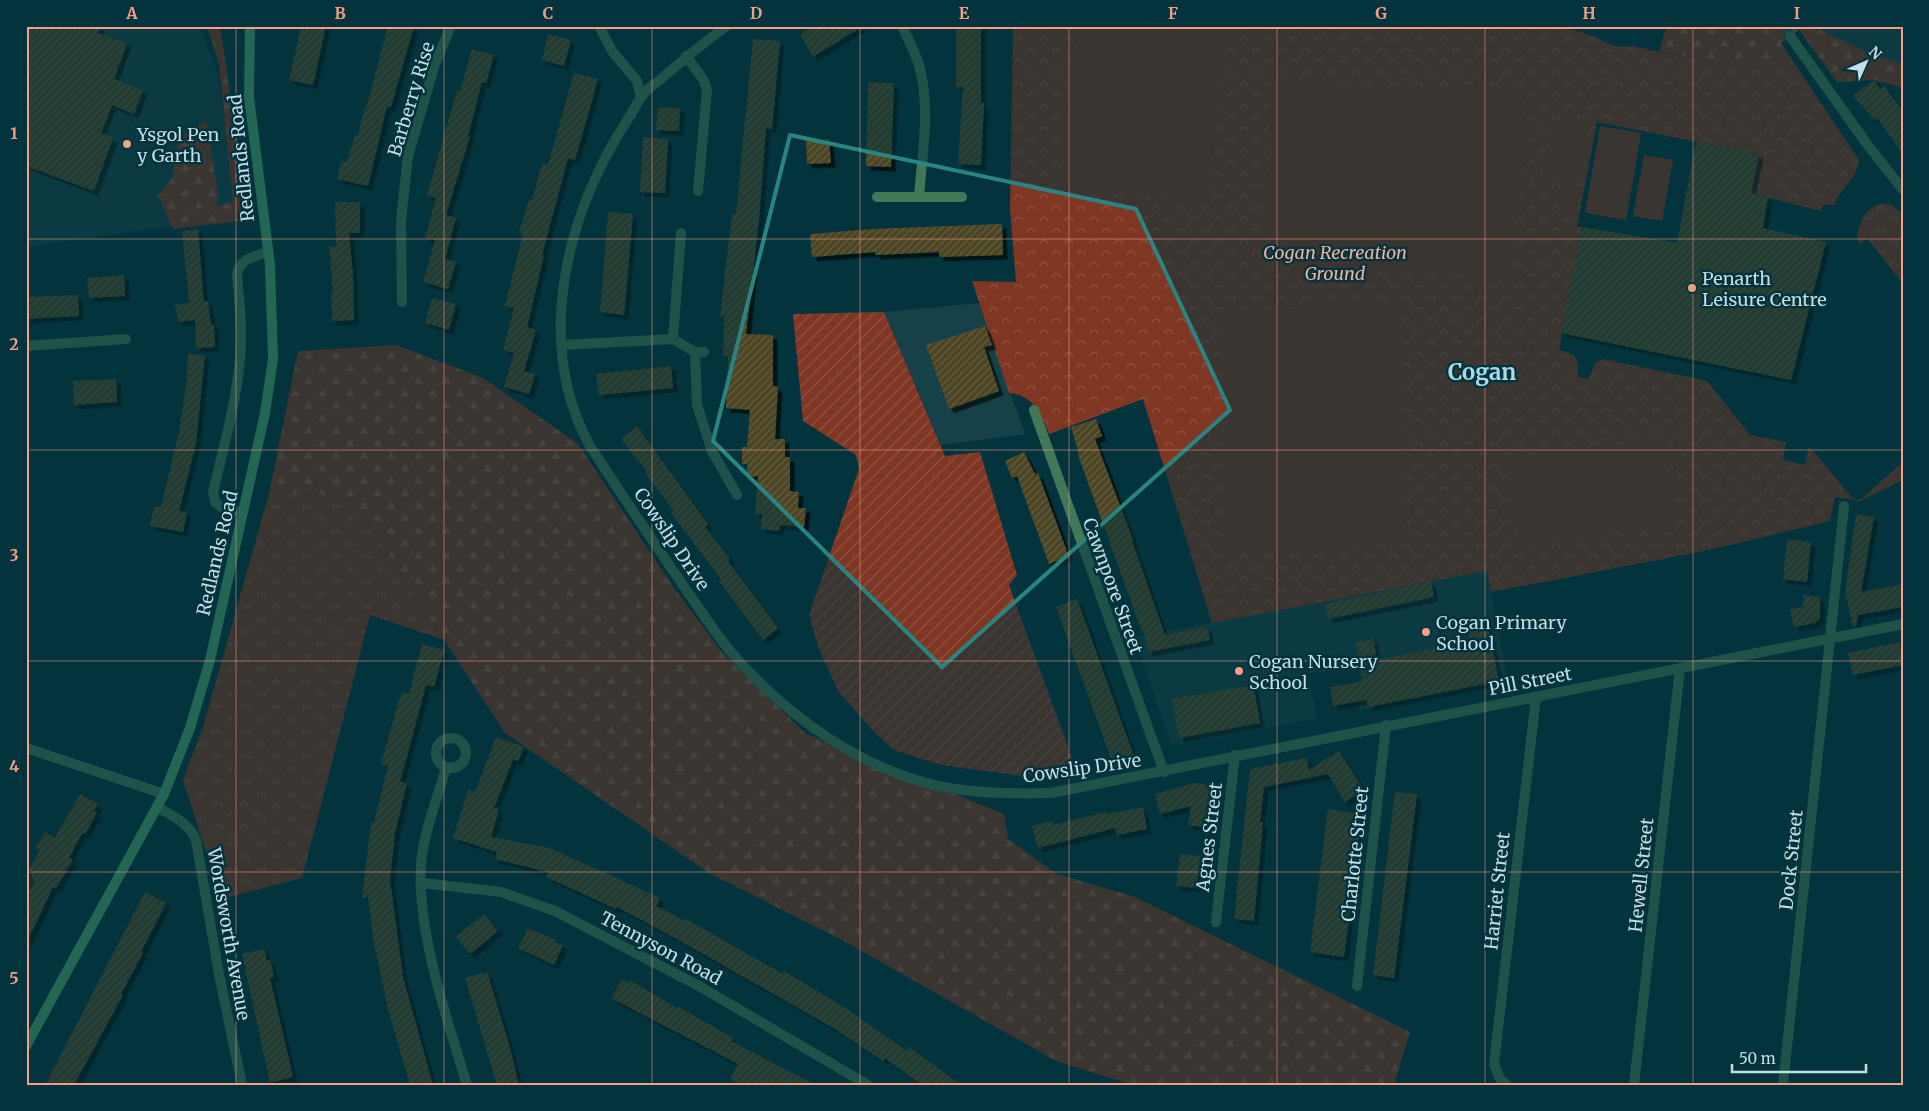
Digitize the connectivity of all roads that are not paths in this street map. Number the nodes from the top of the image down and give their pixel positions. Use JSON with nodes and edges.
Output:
{"nodes":[{"id":1,"x":250,"y":26,"type":"edge"},
{"id":2,"x":450,"y":26,"type":"edge"},
{"id":3,"x":599,"y":26,"type":"edge"},
{"id":4,"x":727,"y":26,"type":"edge"},
{"id":5,"x":902,"y":26,"type":"edge"},
{"id":6,"x":1790,"y":36,"type":"tunnel mouth"},
{"id":7,"x":686,"y":56,"type":"junction"},
{"id":8,"x":641,"y":97,"type":"junction"},
{"id":9,"x":1903,"y":190,"type":"edge"},
{"id":10,"x":698,"y":191,"type":"dead end"},
{"id":11,"x":877,"y":197,"type":"dead end"},
{"id":12,"x":919,"y":197,"type":"junction"},
{"id":13,"x":962,"y":198,"type":"dead end"},
{"id":14,"x":681,"y":233,"type":"dead end"},
{"id":15,"x":268,"y":252,"type":"junction"},
{"id":16,"x":402,"y":302,"type":"dead end"},
{"id":17,"x":126,"y":339,"type":"dead end"},
{"id":18,"x":673,"y":339,"type":"junction"},
{"id":19,"x":562,"y":345,"type":"junction"},
{"id":20,"x":26,"y":346,"type":"edge"},
{"id":21,"x":1034,"y":410,"type":"dead end"},
{"id":22,"x":737,"y":495,"type":"dead end"},
{"id":23,"x":1844,"y":506,"type":"dead end"},
{"id":24,"x":243,"y":513,"type":"junction"},
{"id":25,"x":1903,"y":624,"type":"edge"},
{"id":26,"x":1831,"y":639,"type":"junction"},
{"id":27,"x":1680,"y":668,"type":"junction"},
{"id":28,"x":1536,"y":697,"type":"junction"},
{"id":29,"x":1386,"y":725,"type":"junction"},
{"id":30,"x":26,"y":748,"type":"edge"},
{"id":31,"x":1235,"y":755,"type":"junction"},
{"id":32,"x":446,"y":768,"type":"dead end"},
{"id":33,"x":1164,"y":772,"type":"junction"},
{"id":34,"x":164,"y":794,"type":"junction"},
{"id":35,"x":157,"y":807,"type":"junction"},
{"id":36,"x":422,"y":883,"type":"junction"},
{"id":37,"x":1216,"y":922,"type":"dead end"},
{"id":38,"x":1357,"y":986,"type":"dead end"},
{"id":39,"x":26,"y":1046,"type":"edge"},
{"id":40,"x":242,"y":1085,"type":"edge"},
{"id":41,"x":467,"y":1085,"type":"edge"},
{"id":42,"x":868,"y":1085,"type":"edge"},
{"id":43,"x":1507,"y":1085,"type":"edge"},
{"id":44,"x":1634,"y":1085,"type":"edge"},
{"id":45,"x":1783,"y":1085,"type":"edge"}],
"edges":[{"from":1,"to":15,"type":"main road","name":"Redlands Road"},
{"from":2,"to":16,"type":"street","name":"Barberry Rise"},
{"from":3,"to":8,"type":"street"},
{"from":4,"to":7,"type":"street","name":"Cowslip Drive"},
{"from":5,"to":12,"type":"street"},
{"from":6,"to":9,"type":"street"},
{"from":7,"to":8,"type":"street","name":"Cowslip Drive"},
{"from":7,"to":10,"type":"street"},
{"from":8,"to":19,"type":"street","name":"Cowslip Drive"},
{"from":11,"to":12,"type":"street"},
{"from":12,"to":13,"type":"street"},
{"from":14,"to":18,"type":"street"},
{"from":15,"to":24,"type":"main road","name":"Redlands Road"},
{"from":15,"to":24,"type":"street"},
{"from":17,"to":20,"type":"street"},
{"from":18,"to":19,"type":"street"},
{"from":18,"to":22,"type":"street"},
{"from":19,"to":33,"type":"street","name":"Cowslip Drive"},
{"from":21,"to":33,"type":"street","name":"Cawnpore Street"},
{"from":23,"to":26,"type":"street","name":"Dock Street"},
{"from":24,"to":34,"type":"main road","name":"Redlands Road"},
{"from":25,"to":26,"type":"street","name":"Pill Street"},
{"from":26,"to":27,"type":"street","name":"Pill Street"},
{"from":26,"to":45,"type":"street","name":"Dock Street"},
{"from":27,"to":28,"type":"street","name":"Pill Street"},
{"from":27,"to":44,"type":"street","name":"Hewell Street"},
{"from":28,"to":29,"type":"street","name":"Pill Street"},
{"from":28,"to":43,"type":"street","name":"Harriet Street"},
{"from":29,"to":31,"type":"street","name":"Pill Street"},
{"from":29,"to":38,"type":"street","name":"Charlotte Street"},
{"from":30,"to":34,"type":"street"},
{"from":31,"to":33,"type":"street","name":"Pill Street"},
{"from":31,"to":37,"type":"street","name":"Agnes Street"},
{"from":32,"to":36,"type":"street"},
{"from":34,"to":35,"type":"main road","name":"Redlands Road"},
{"from":35,"to":39,"type":"main road","name":"Redlands Road"},
{"from":35,"to":40,"type":"street","name":"Wordsworth Avenue"},
{"from":36,"to":41,"type":"street"},
{"from":36,"to":42,"type":"street","name":"Tennyson Road"}]}
